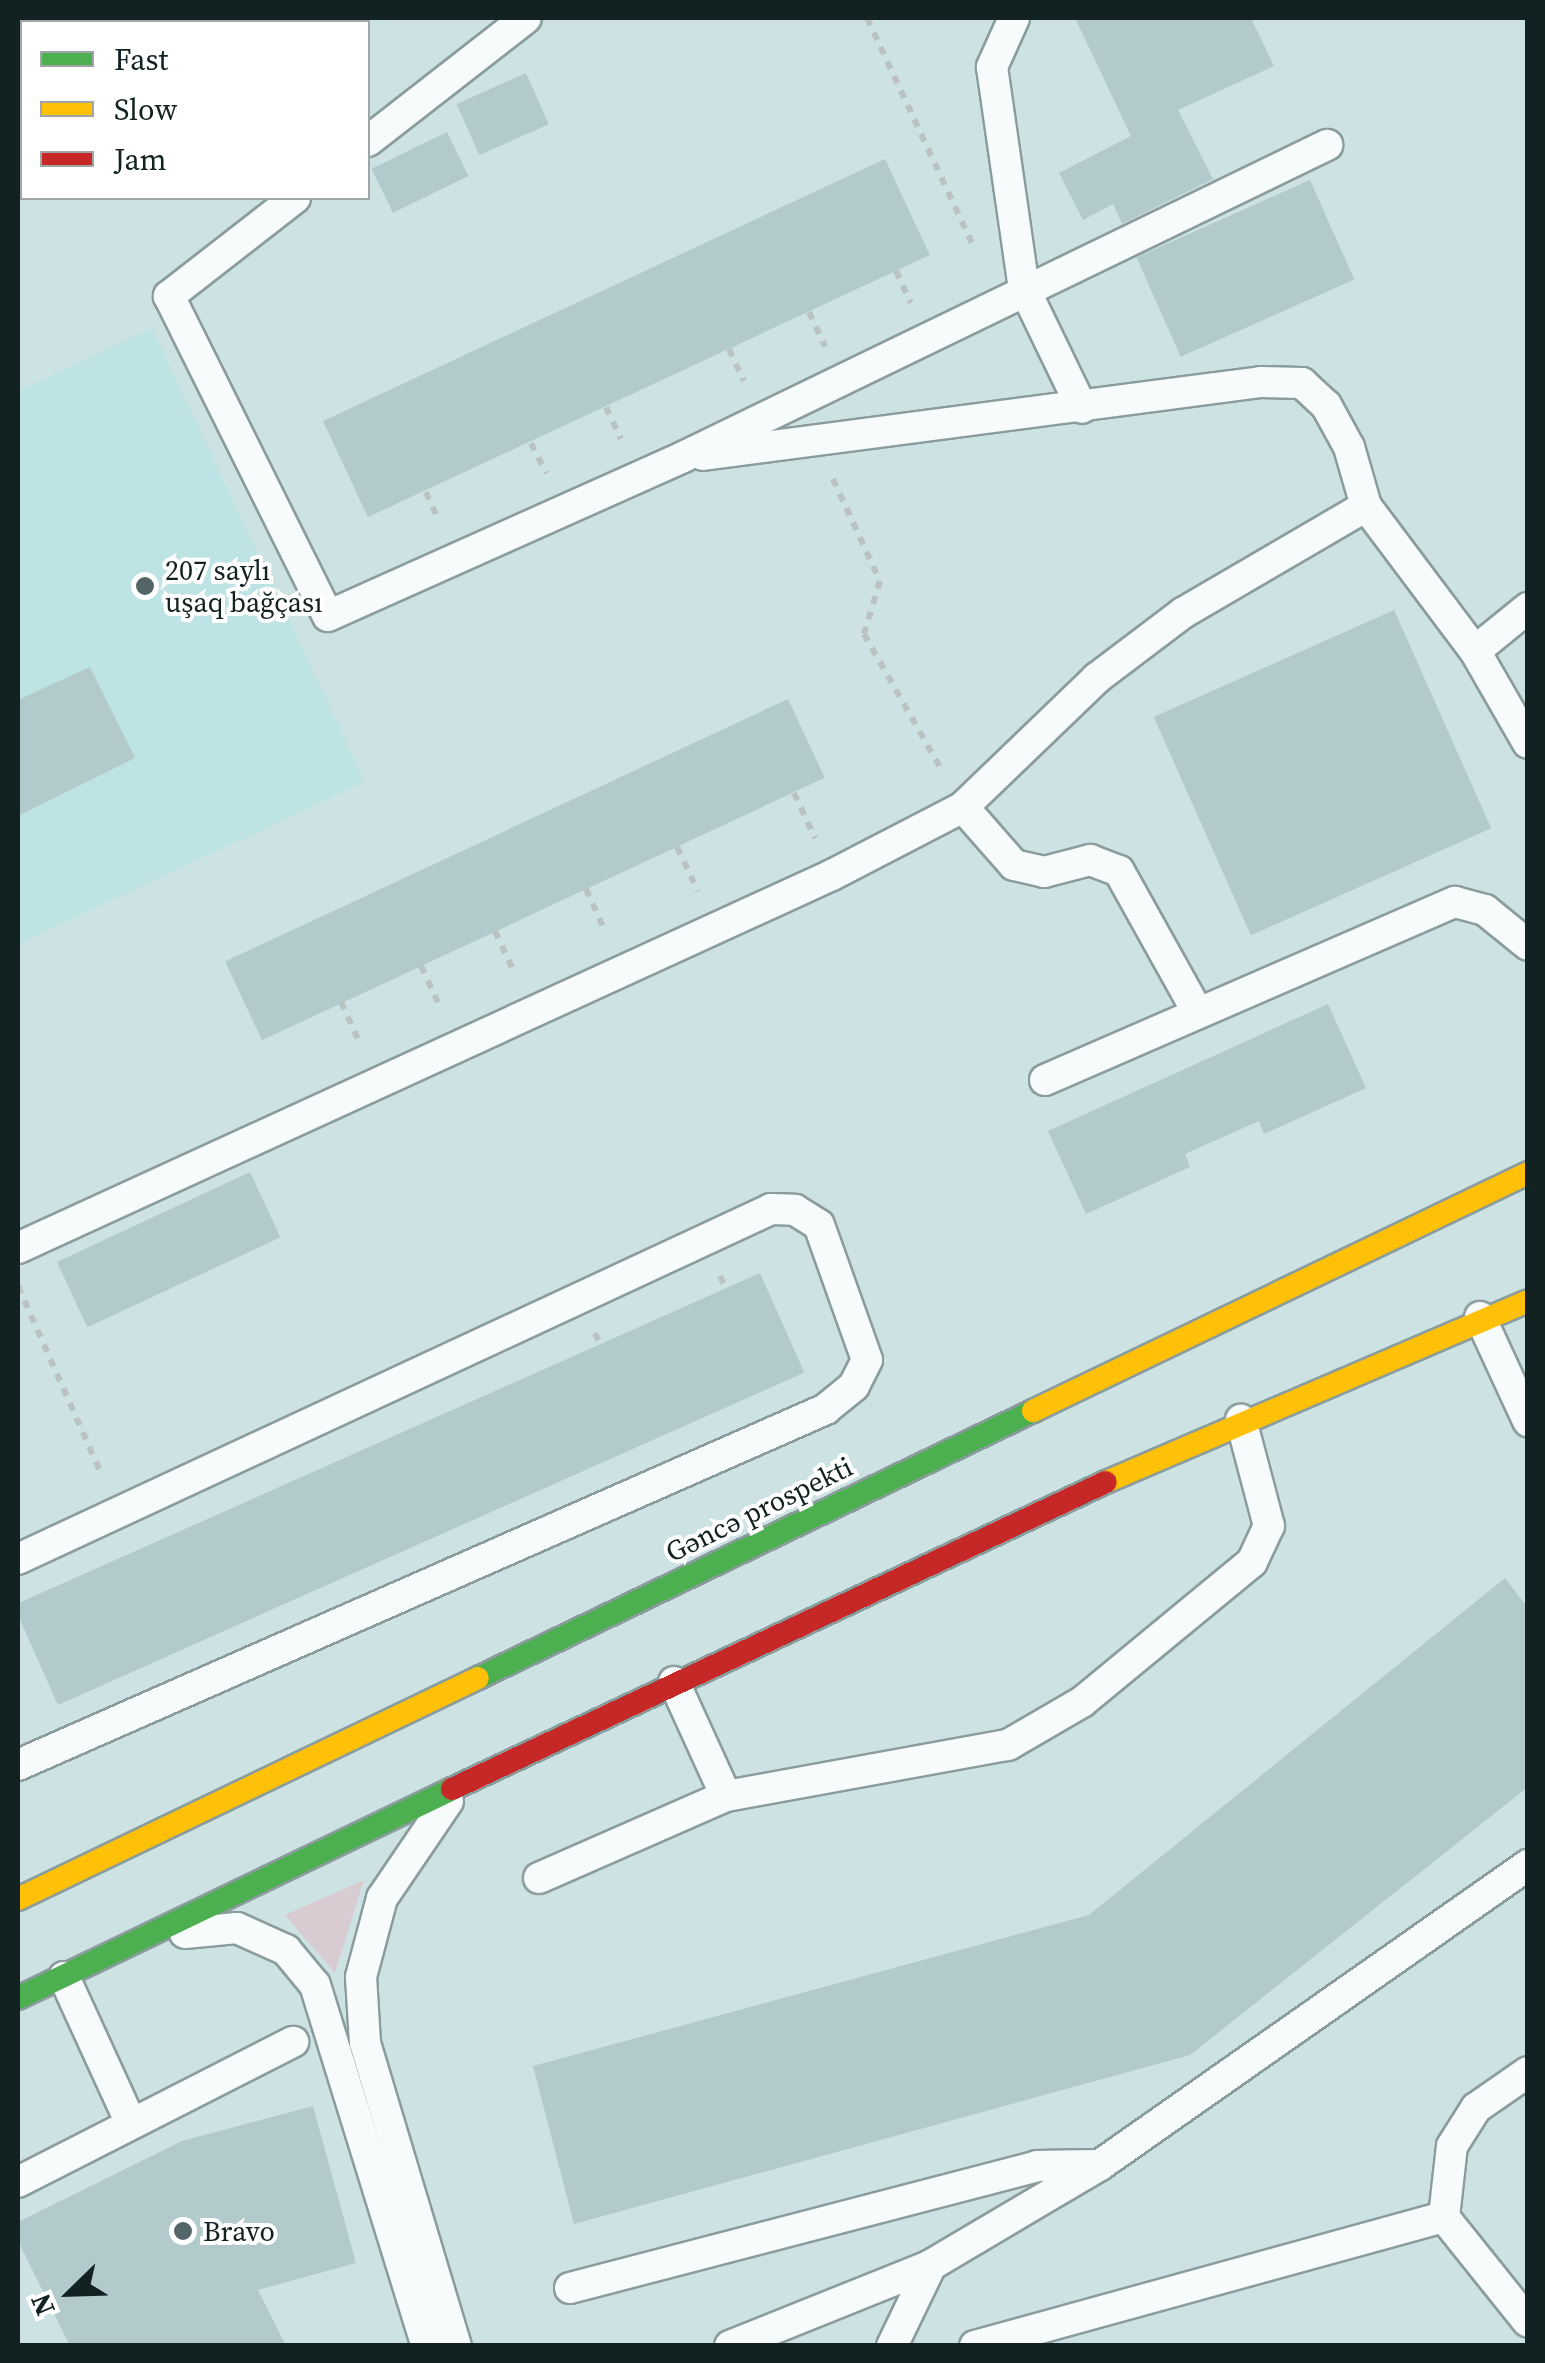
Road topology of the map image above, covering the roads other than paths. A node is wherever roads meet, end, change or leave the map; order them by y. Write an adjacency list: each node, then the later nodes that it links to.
1 (526, 18): 3 (lane)
2 (1014, 18): 6 (lane)
3 (370, 139)
4 (1327, 145): 6 (lane)
5 (292, 200): 8 (lane)
6 (1012, 294): 7 (lane); 8 (lane)
7 (1082, 408): 8 (lane); 9 (lane)
8 (683, 457)
9 (1366, 506): 11 (lane); 13 (lane)
10 (1528, 608): 11 (lane)
11 (1475, 651): 12 (lane)
12 (1528, 743)
13 (963, 807): 15 (lane); 18 (lane)
14 (1528, 945): 15 (lane)
15 (1198, 1013): 16 (lane)
16 (1045, 1080)
17 (1528, 1173): 30 (main road, Gəncə prospekti)
18 (18, 1248)
19 (1528, 1301): 20 (main road)
20 (1480, 1317): 21 (main road); 22 (lane)
21 (1241, 1420): 24 (main road); 27 (lane)
22 (1528, 1421)
23 (18, 1558): 25 (lane)
24 (674, 1682): 26 (main road); 27 (lane)
25 (18, 1765)
26 (456, 1790): 31 (main road); 44 (lane)
27 (726, 1796): 29 (lane)
28 (1528, 1865): 37 (lane)
29 (539, 1878)
30 (18, 1899)
31 (152, 1936): 32 (main road); 43 (lane)
32 (64, 1977): 33 (main road); 36 (lane)
33 (18, 1998)
34 (293, 2042): 36 (lane)
35 (1528, 2072): 39 (lane)
36 (130, 2121): 38 (lane)
37 (1100, 2165): 40 (lane); 41 (lane)
38 (18, 2182)
39 (1444, 2217): 42 (lane); 47 (lane)
40 (932, 2264): 45 (lane); 46 (lane)
41 (570, 2288)
42 (1528, 2322)
43 (428, 2346)
44 (456, 2346)
45 (730, 2346)
46 (892, 2346)
47 (975, 2346)

